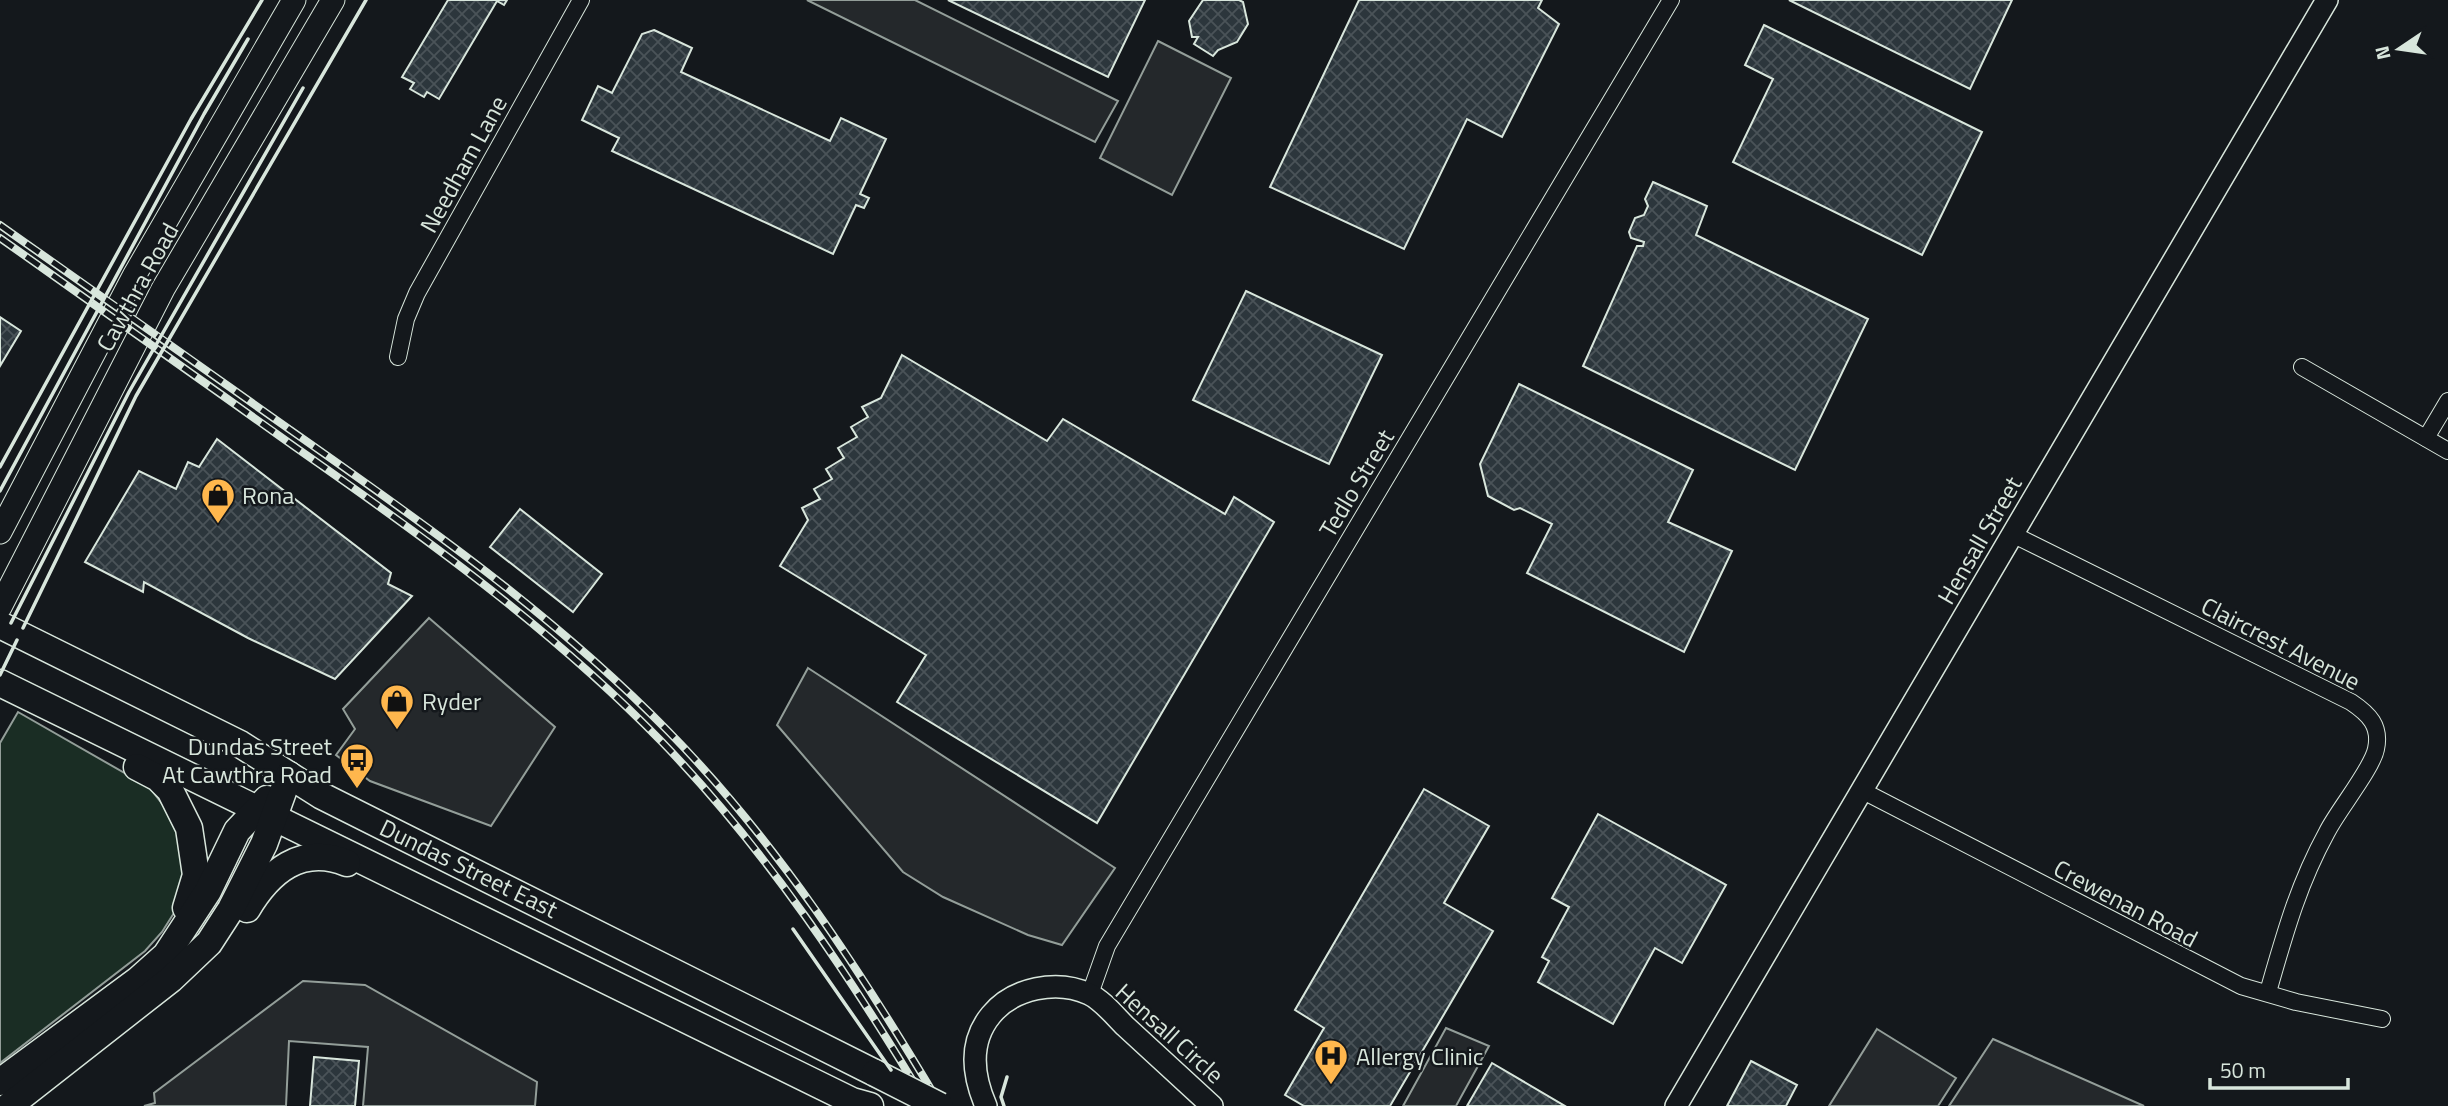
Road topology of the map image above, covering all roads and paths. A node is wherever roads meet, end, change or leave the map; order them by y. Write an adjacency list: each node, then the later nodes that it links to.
1 (294, 0): 11 (main road, Cawthra Road)
2 (333, 0): 13 (main road, Cawthra Road)
3 (581, 0): 6 (street, Needham Lane)
4 (1671, 0): 24 (street, Tedlo Street)
5 (2327, 0): 12 (street, Hensall Street)
6 (398, 356)
7 (2302, 367): 9 (street)
8 (2448, 401): 9 (street)
9 (2426, 438): 10 (street)
10 (2448, 450)
11 (0, 532)
12 (2012, 534): 18 (street, Hensall Street); 23 (street, Claircrest Avenue)
13 (0, 607)
14 (0, 625): 17 (main road, Dundas Street East)
15 (11, 688): 16 (main road, Dundas Street East)
16 (66, 716): 19 (main road, Dundas Street East); 21 (main road)
17 (289, 775): 19 (main road); 29 (main road, Dundas Street East, bridge)
18 (1863, 791): 23 (street, Crewenan Road); 32 (street, Hensall Street)
19 (265, 814): 20 (main road, Dundas Street East); 21 (main road); 22 (main road)
20 (423, 892): 22 (main road); 28 (main road, Dundas Street East)
21 (178, 933): 26 (main road)
22 (209, 943): 27 (main road)
23 (2268, 992): 25 (street, Crewenan Road)
24 (1090, 994): 30 (street, Hensall Circle); 31 (street, Hensall Circle)
25 (2382, 1019)
26 (0, 1082)
27 (9, 1106)
28 (870, 1106)
29 (940, 1106)
30 (986, 1106)
31 (1212, 1106)
32 (1676, 1106)

